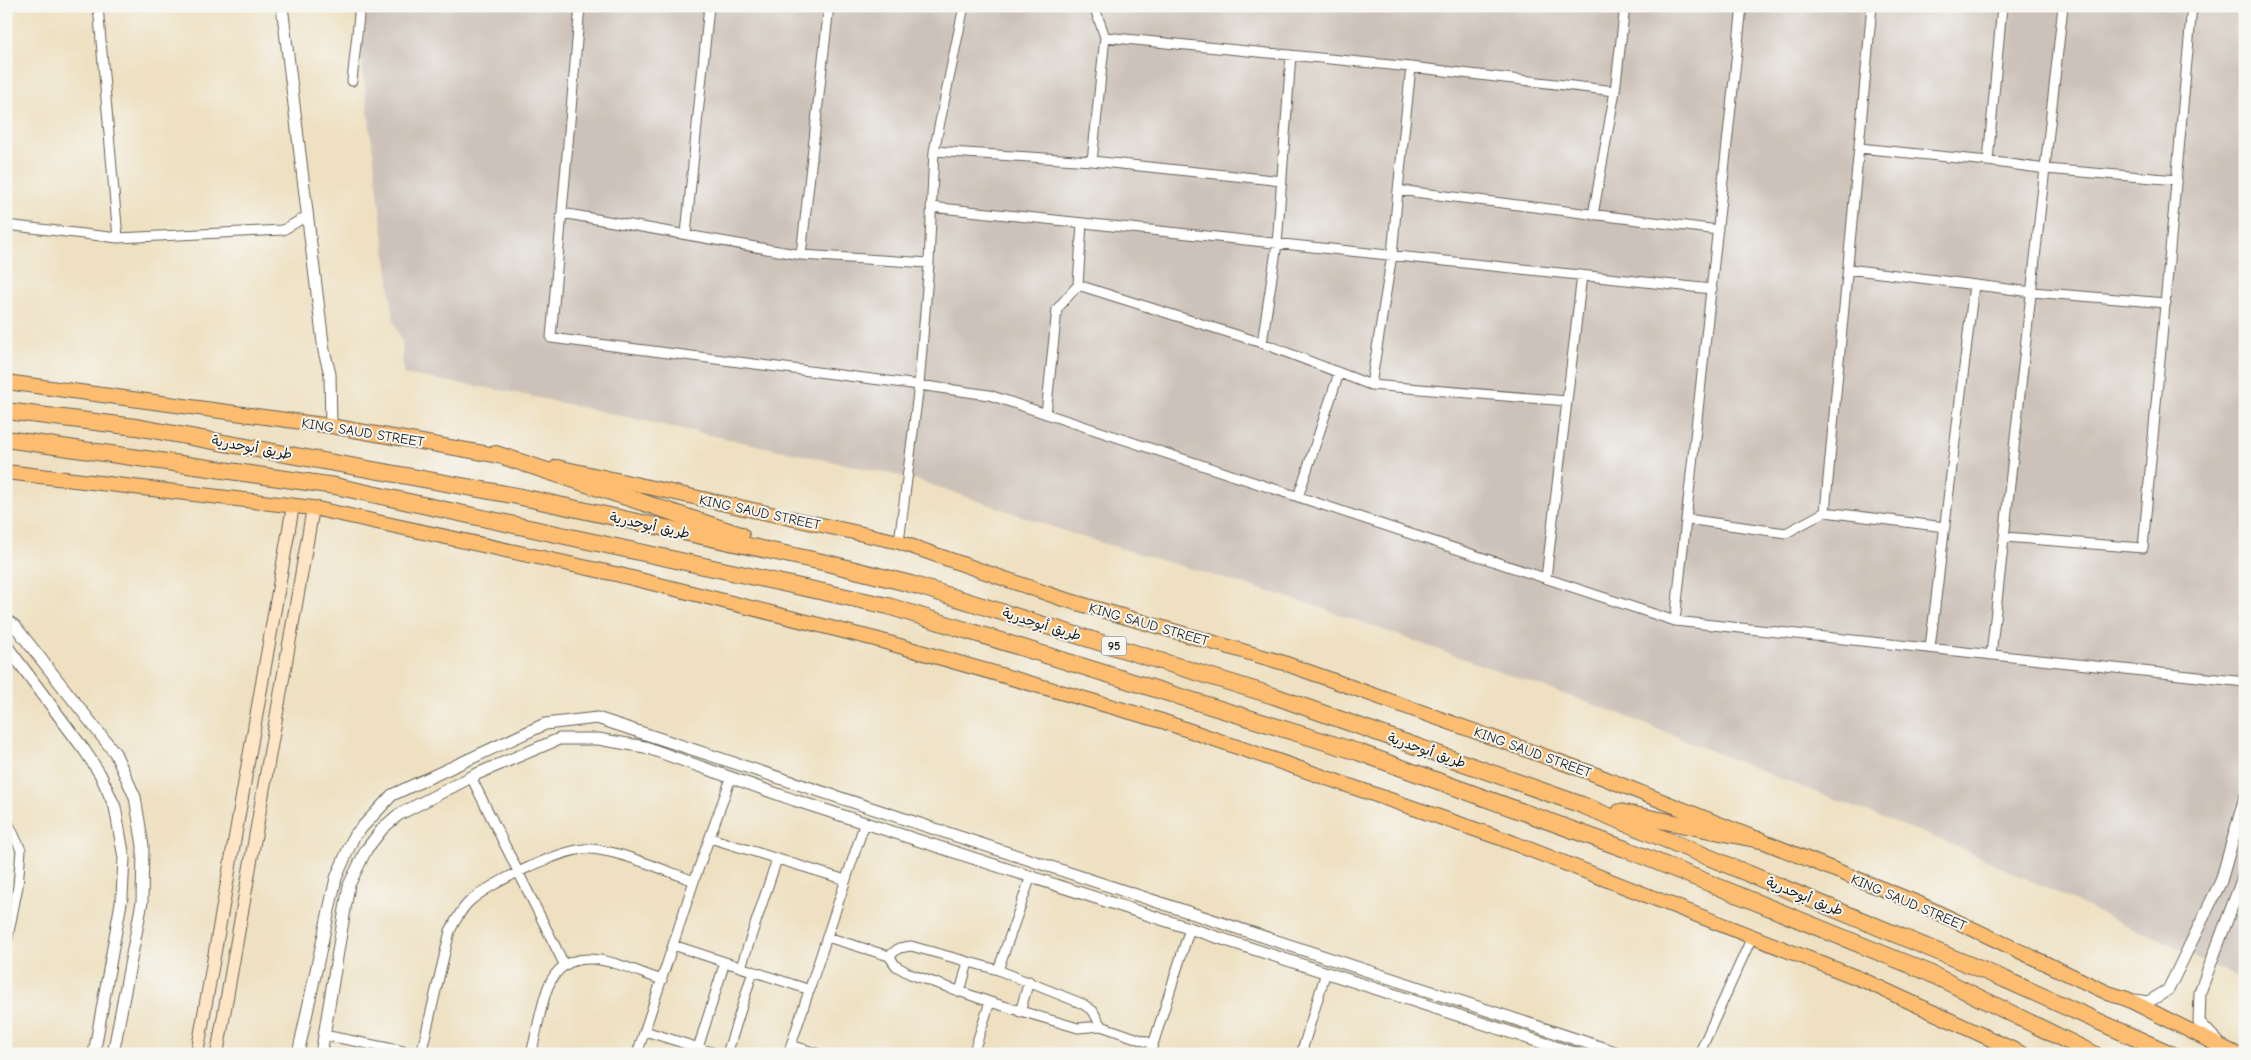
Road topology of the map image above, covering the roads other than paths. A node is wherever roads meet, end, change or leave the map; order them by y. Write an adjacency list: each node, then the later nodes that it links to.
1 (98, 6): 36 (street)
2 (282, 6): 31 (street)
3 (360, 6): 18 (street)
4 (580, 6): 29 (street)
5 (709, 6): 35 (street)
6 (829, 6): 38 (street)
7 (964, 6): 21 (street)
8 (1094, 6): 15 (street)
9 (1626, 6): 19 (street)
10 (1742, 6): 34 (street)
11 (1872, 6): 20 (street)
12 (2002, 6): 23 (street)
13 (2062, 6): 24 (street)
14 (2192, 6): 25 (street)
15 (1105, 37): 16 (street); 22 (street)
16 (1291, 55): 17 (street); 26 (street)
17 (1411, 67): 19 (street); 27 (street)
18 (352, 81)
19 (1615, 91): 30 (street)
20 (1859, 148): 23 (street); 41 (street)
21 (934, 151): 22 (street); 28 (street)
22 (1092, 161): 26 (street)
23 (1988, 161): 24 (street)
24 (2046, 169): 25 (street); 46 (street)
25 (2177, 180): 47 (street)
26 (1282, 181): 37 (street)
27 (1398, 190): 30 (street); 39 (street)
28 (931, 207): 32 (street); 40 (street)
29 (562, 213): 35 (street); 51 (street)
30 (1593, 215): 34 (street)
31 (307, 216): 36 (street); 56 (street)
32 (1082, 223): 37 (street); 43 (street)
33 (6, 225): 36 (street)
34 (1718, 230): 45 (street)
35 (686, 234): 38 (street)
36 (118, 238)
37 (1277, 244): 39 (street); 48 (street)
38 (801, 254): 40 (street)
39 (1392, 256): 42 (street); 52 (street)
40 (929, 263): 51 (street)
41 (1848, 269): 44 (street); 63 (street)
42 (1582, 275): 45 (street); 53 (street)
43 (1078, 285): 48 (street); 55 (street)
44 (1974, 285): 46 (street); 65 (street)
45 (1712, 289): 64 (street)
46 (2032, 292): 47 (street); 66 (street)
47 (2166, 303): 66 (street)
48 (1262, 343): 49 (street)
49 (1339, 373): 52 (street); 60 (street)
50 (6, 382): 56 (main road, KING SAUD STREET)
51 (919, 385): 55 (street); 67 (street)
52 (1371, 385): 53 (street)
53 (1567, 400): 69 (street)
54 (6, 411): 68 (highway, طريق أبوحدرية / 95)
55 (1046, 414): 60 (street)
56 (331, 426): 58 (main road, KING SAUD STREET)
57 (6, 439): 136 (highway, طريق أبوحدرية / 95)
58 (496, 454): 67 (main road, KING SAUD STREET); 68 (highway)
59 (6, 472): 61 (main road)
60 (1298, 497): 69 (street)
61 (293, 506): 62 (main road); 119 (main road)
62 (312, 508): 91 (main road); 120 (main road)
63 (1826, 512): 64 (street); 65 (street)
64 (1686, 520): 71 (street)
65 (1945, 527): 73 (street)
66 (2005, 537): 74 (street)
67 (898, 542): 83 (main road, KING SAUD STREET)
68 (827, 563): 79 (highway, طريق أبوحدرية / 95)
69 (1546, 578): 71 (street)
70 (6, 620): 118 (street)
71 (1675, 621): 73 (street)
72 (6, 645): 117 (street)
73 (1930, 648): 74 (street)
74 (1992, 655): 75 (street)
75 (2245, 682)
76 (471, 777): 77 (street); 85 (street); 112 (street)
77 (731, 778): 81 (street); 82 (street)
78 (2245, 797): 107 (street)
79 (1582, 805): 83 (highway); 137 (highway, طريق أبوحدرية / 95)
80 (6, 818): 94 (street)
81 (865, 822): 86 (street); 88 (street)
82 (710, 838): 84 (street); 89 (street)
83 (1760, 840): 107 (main road, KING SAUD STREET)
84 (777, 859): 88 (street); 99 (street)
85 (517, 872): 89 (street); 98 (street); 123 (street)
86 (1031, 876): 90 (street); 100 (street)
87 (2244, 876): 116 (street)
88 (846, 880): 92 (street)
89 (694, 881): 93 (street)
90 (1190, 928): 102 (street); 113 (street)
91 (1752, 936): 134 (street); 135 (main road)
92 (827, 937): 95 (street); 105 (street)
93 (673, 945): 96 (street); 103 (street)
94 (6, 947)
95 (889, 956): 97 (street); 106 (street)
96 (725, 962): 99 (street); 114 (street)
97 (968, 962): 100 (street); 106 (street)
98 (564, 966): 103 (street); 124 (street)
99 (741, 967): 101 (street)
100 (998, 970): 104 (street)
101 (754, 971): 105 (street); 127 (street)
102 (1326, 972): 131 (street); 132 (street)
103 (662, 980): 111 (street)
104 (1029, 981): 109 (street); 110 (street)
105 (810, 990): 115 (street)
106 (960, 992): 108 (street)
107 (2127, 999): 116 (main road, KING SAUD STREET)
108 (990, 1002): 109 (street); 129 (street)
109 (1020, 1012): 110 (street)
110 (1101, 1026): 113 (street)
111 (645, 1031): 114 (street); 125 (street)
112 (324, 1035): 122 (street); 123 (street)
113 (1153, 1044): 130 (street)
114 (698, 1048): 126 (street)
115 (790, 1049): 128 (street)
116 (2230, 1051)
117 (94, 1054)
118 (113, 1054)
119 (197, 1054)
120 (217, 1054)
121 (298, 1054): 133 (street)
122 (321, 1054)
123 (420, 1054)
124 (531, 1054)
125 (637, 1054)
126 (718, 1054)
127 (727, 1054)
128 (819, 1054)
129 (973, 1054)
130 (1150, 1054)
131 (1301, 1054)
132 (1577, 1054)
133 (1621, 1054)
134 (1698, 1054)
135 (2023, 1054)
136 (2094, 1054)
137 (2171, 1054)

